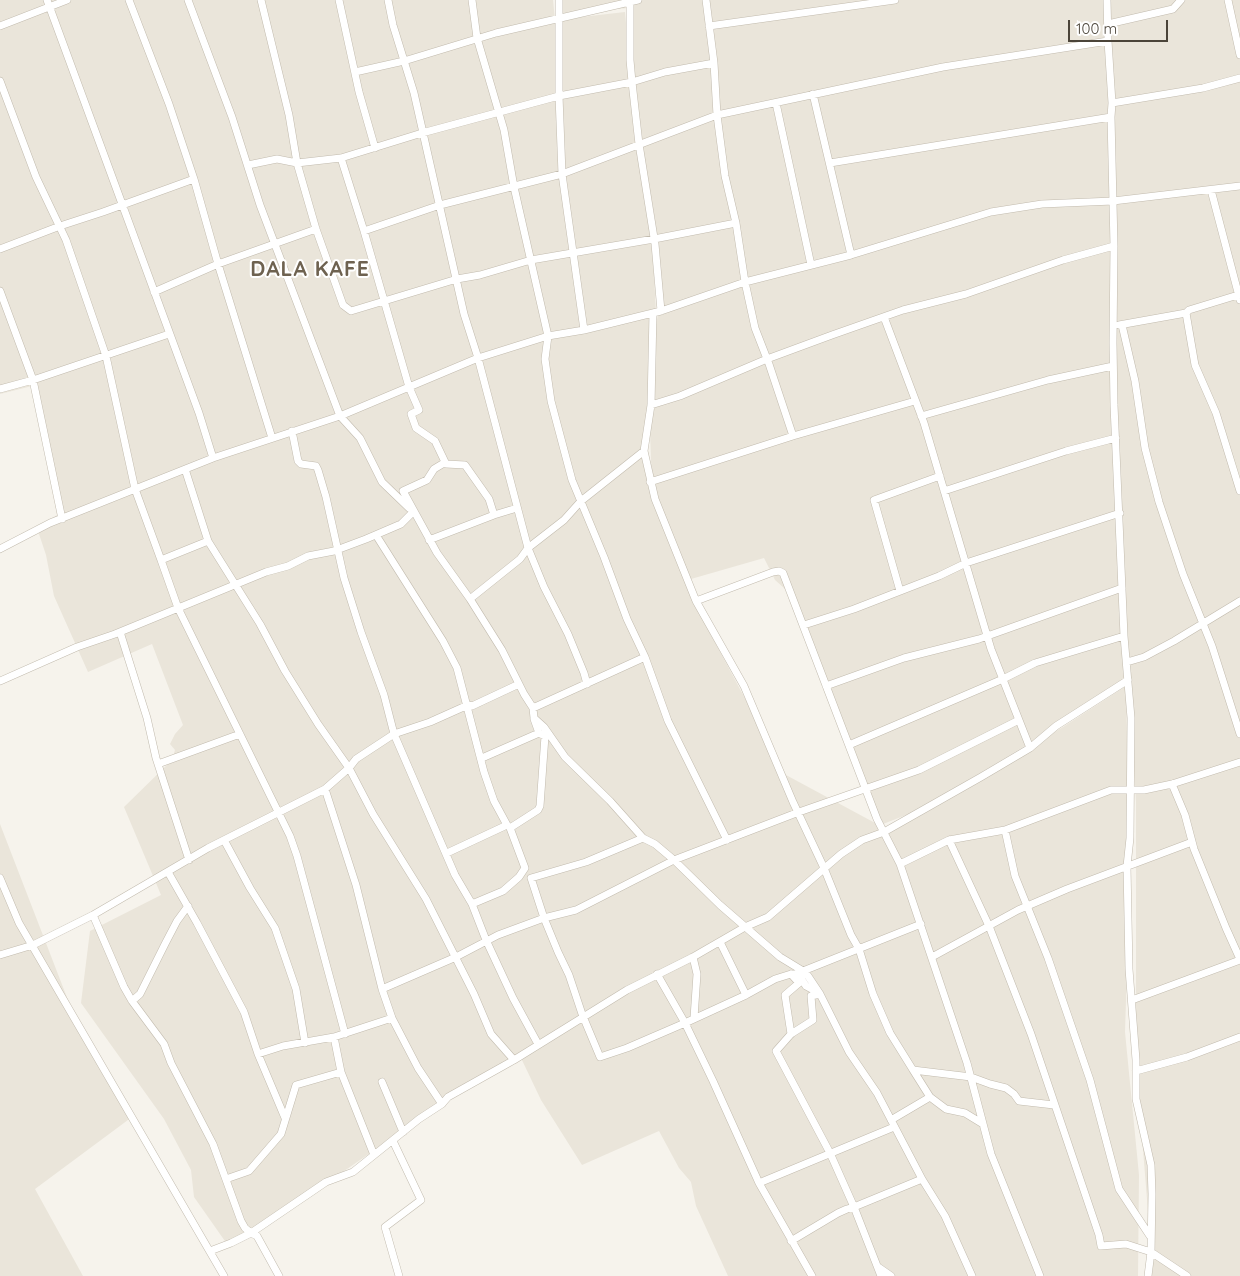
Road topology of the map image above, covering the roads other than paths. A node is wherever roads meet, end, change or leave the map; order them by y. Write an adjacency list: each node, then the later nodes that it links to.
1 (67, 0): 15 (street)
2 (129, 0): 45 (street)
3 (188, 0): 43 (street)
4 (261, 0): 41 (street)
5 (339, 0): 26 (street)
6 (388, 0): 24 (street)
7 (472, 0): 20 (street)
8 (558, 0): 16 (street)
9 (706, 0): 19 (street)
10 (895, 0): 19 (street)
11 (1107, 0): 17 (street)
12 (1181, 0): 17 (street)
13 (1228, 0): 22 (street)
14 (633, 1): 16 (street); 29 (street)
15 (49, 3): 18 (street); 51 (street)
16 (560, 18): 20 (street); 31 (street)
17 (1108, 24): 21 (street)
18 (0, 26)
19 (709, 26): 25 (street)
20 (477, 38): 24 (street); 34 (street)
21 (1108, 41): 30 (street); 33 (street)
22 (1239, 43): 23 (street)
23 (1240, 55)
24 (404, 61): 26 (street); 37 (street)
25 (714, 64): 29 (street); 35 (street)
26 (355, 72): 39 (street)
27 (1240, 78): 33 (street)
28 (0, 81): 53 (street)
29 (632, 82): 31 (street); 38 (street)
30 (814, 94): 32 (street); 42 (street)
31 (559, 96): 34 (street); 44 (street)
32 (776, 103): 35 (street); 64 (street)
33 (1112, 103): 36 (street)
34 (498, 112): 37 (street); 47 (street)
35 (717, 116): 38 (street); 52 (street)
36 (1111, 117): 42 (street); 49 (street)
37 (422, 132): 39 (street); 50 (street)
38 (639, 144): 44 (street); 56 (street)
39 (375, 148): 40 (street)
40 (341, 158): 41 (street); 55 (street)
41 (297, 163): 43 (street); 54 (street)
42 (830, 163): 61 (street)
43 (248, 165): 57 (street)
44 (562, 174): 47 (street); 60 (street)
45 (194, 179): 51 (street); 63 (street)
46 (1240, 186): 48 (street)
47 (514, 187): 50 (street); 62 (street)
48 (1210, 190): 49 (street); 69 (street)
49 (1113, 201): 58 (street); 61 (street)
50 (440, 205): 55 (street); 65 (street)
51 (122, 206): 53 (street); 68 (street)
52 (736, 223): 56 (street); 66 (street)
53 (60, 226): 59 (street); 79 (street)
54 (316, 229): 57 (street); 70 (street)
55 (364, 231): 70 (street)
56 (654, 239): 60 (street); 71 (street)
57 (274, 244): 63 (street); 88 (street)
58 (1114, 246): 73 (street); 74 (street)
59 (0, 249)
60 (572, 253): 62 (street); 76 (street)
61 (851, 255): 64 (street)
62 (532, 260): 65 (street); 78 (street)
63 (218, 264): 68 (street); 92 (street)
64 (811, 265): 66 (street)
65 (457, 279): 70 (street); 80 (street)
66 (745, 282): 71 (street); 81 (street)
67 (0, 291): 83 (street)
68 (154, 292): 77 (street)
69 (1239, 297): 72 (street)
70 (383, 301): 84 (street)
71 (657, 312): 76 (street); 87 (street)
72 (1186, 313): 75 (street); 102 (street)
73 (884, 317): 81 (street); 86 (street)
74 (1113, 325): 75 (street); 82 (street)
75 (1122, 325): 124 (street)
76 (584, 330): 78 (street)
77 (169, 334): 79 (street); 95 (street)
78 (548, 336): 80 (street); 103 (street)
79 (106, 356): 83 (street); 100 (street)
80 (478, 358): 84 (street); 104 (street)
81 (767, 359): 87 (street); 91 (street)
82 (1113, 366): 89 (street); 93 (street)
83 (32, 380): 85 (street); 108 (street)
84 (409, 387): 88 (street); 96 (street)
85 (0, 390)
86 (915, 401): 89 (street); 91 (street)
87 (651, 405): 94 (street)
88 (340, 416): 90 (street); 105 (street)
89 (921, 416): 98 (street)
90 (292, 431): 92 (street); 114 (street)
91 (793, 436): 99 (street)
92 (272, 438): 95 (street)
93 (1116, 438): 101 (street); 106 (street)
94 (644, 451): 99 (street); 103 (street)
95 (213, 458): 97 (street)
96 (444, 463): 105 (street); 107 (street)
97 (185, 469): 100 (street); 111 (street)
98 (940, 476): 101 (street); 119 (street)
99 (650, 482): 122 (street)
100 (135, 489): 108 (street); 115 (street)
101 (944, 491): 116 (street)
102 (1240, 491)
103 (581, 501): 112 (street); 129 (street)
104 (517, 508): 107 (street); 112 (street)
105 (413, 512): 109 (street); 110 (street)
106 (1120, 513): 116 (street); 118 (street)
107 (494, 515): 110 (street)
108 (62, 518): 113 (street)
109 (376, 535): 114 (street); 137 (street)
110 (429, 540): 120 (street)
111 (208, 542): 115 (street); 117 (street)
112 (528, 548): 120 (street); 135 (street)
113 (0, 549)
114 (338, 550): 117 (street); 143 (street)
115 (161, 560): 123 (street)
116 (966, 563): 119 (street); 127 (street)
117 (236, 585): 123 (street); 150 (street)
118 (1122, 588): 127 (street); 128 (street)
119 (900, 591): 125 (street)
120 (470, 599): 134 (street)
121 (1240, 601): 124 (street)
122 (696, 602): 125 (street); 155 (street)
123 (178, 608): 126 (street); 142 (street)
124 (1203, 624): 130 (street); 144 (street)
125 (804, 625): 136 (street)
126 (120, 632): 133 (street); 149 (street)
127 (987, 635): 131 (street); 136 (street)
128 (1124, 636): 130 (street); 131 (street)
129 (645, 657): 135 (street); 162 (street)
130 (1127, 662): 132 (street)
131 (1003, 679): 140 (street); 145 (street)
132 (1128, 680): 146 (street); 154 (street)
133 (0, 681)
134 (519, 684): 137 (street); 138 (street)
135 (587, 684): 138 (street)
136 (826, 686): 145 (street)
137 (468, 705): 143 (street); 147 (street)
138 (532, 708): 139 (street)
139 (534, 718): 141 (street); 160 (street)
140 (1019, 720): 146 (street); 152 (street)
141 (539, 733): 147 (street); 170 (street)
142 (240, 734): 149 (street); 156 (street)
143 (394, 734): 150 (street); 165 (street)
144 (1240, 734)
145 (849, 744): 152 (street)
146 (1030, 748): 159 (street)
147 (482, 758): 157 (street)
148 (1240, 762): 151 (street)
149 (158, 764): 166 (street)
150 (349, 768): 153 (street); 189 (street)
151 (1172, 784): 154 (street); 164 (street)
152 (866, 787): 155 (street); 159 (street)
153 (325, 789): 156 (street); 194 (street)
154 (1131, 790): 158 (street); 169 (street)
155 (799, 812): 162 (street); 171 (street)
156 (279, 813): 161 (street); 203 (street)
157 (507, 825): 165 (street); 170 (street)
158 (1005, 830): 163 (street); 176 (street)
159 (884, 832): 168 (street); 171 (street)
160 (643, 838): 167 (street); 178 (street)
161 (224, 840): 166 (street); 207 (street)
162 (727, 840): 167 (street)
163 (949, 840): 168 (street); 180 (street)
164 (1192, 842): 169 (street); 190 (street)
165 (447, 853): 174 (street)
166 (190, 860): 172 (street)
167 (674, 860): 178 (street); 181 (street)
168 (900, 864): 179 (street)
169 (1127, 866): 176 (street); 197 (street)
170 (526, 868): 174 (street)
171 (824, 868): 181 (street); 185 (street)
172 (168, 872): 175 (street); 177 (street)
173 (0, 878): 184 (street)
174 (472, 904): 182 (street)
175 (188, 906): 198 (street); 209 (street)
176 (1027, 906): 180 (street); 231 (street)
177 (93, 915): 184 (street); 198 (street)
178 (544, 918): 182 (street); 199 (street)
179 (921, 924): 185 (street); 188 (street)
180 (988, 926): 188 (street); 218 (street)
181 (745, 927): 183 (street); 191 (street)
182 (486, 940): 189 (street); 208 (street)
183 (720, 942): 187 (street); 196 (street)
184 (33, 945): 186 (street); 233 (street)
185 (859, 948): 191 (street); 211 (street)
186 (0, 955)
187 (693, 957): 192 (street); 201 (street)
188 (932, 957): 214 (street)
189 (456, 958): 194 (street); 210 (street)
190 (1240, 959): 197 (street)
191 (803, 971): 195 (street)
192 (657, 974): 199 (street); 202 (street)
193 (791, 974): 195 (street); 196 (street); 204 (street)
194 (382, 989): 200 (street)
195 (820, 994): 204 (street); 220 (street)
196 (746, 995): 201 (street)
197 (1132, 1000): 212 (street)
198 (132, 1001): 226 (street)
199 (583, 1016): 202 (street); 208 (street)
200 (392, 1018): 203 (street); 217 (street)
201 (694, 1018): 202 (street)
202 (684, 1023): 228 (street)
203 (345, 1034): 205 (street)
204 (791, 1034): 224 (street)
205 (334, 1037): 207 (street); 213 (street)
206 (1240, 1037): 212 (street)
207 (305, 1044): 209 (street)
208 (538, 1044): 210 (street)
209 (258, 1054): 219 (street)
210 (514, 1060): 217 (street)
211 (913, 1070): 214 (street); 216 (street)
212 (1136, 1071): 231 (street)
213 (341, 1072): 219 (street); 225 (street)
214 (971, 1077): 218 (street); 221 (street)
215 (382, 1082): 222 (street)
216 (930, 1097): 220 (street); 221 (street)
217 (442, 1104): 222 (street)
218 (1054, 1105): 234 (street)
219 (285, 1118): 226 (street)
220 (892, 1124): 224 (street); 227 (street)
221 (983, 1124): 243 (street)
222 (403, 1132): 223 (street)
223 (393, 1141): 225 (street); 238 (street)
224 (830, 1153): 228 (street); 229 (street)
225 (374, 1155): 230 (street)
226 (226, 1179): 230 (street)
227 (922, 1179): 229 (street); 242 (street)
228 (759, 1183): 232 (street)
229 (854, 1208): 232 (street); 235 (street)
230 (251, 1233): 233 (street); 237 (street)
231 (1150, 1236): 234 (street)
232 (791, 1242): 239 (street)
233 (210, 1251): 236 (street)
234 (1151, 1252): 244 (street); 245 (street)
235 (878, 1267): 240 (street); 241 (street)
236 (224, 1276)
237 (279, 1276)
238 (399, 1276)
239 (812, 1276)
240 (881, 1276)
241 (891, 1276)
242 (972, 1276)
243 (1040, 1276)
244 (1148, 1276)
245 (1187, 1276)

